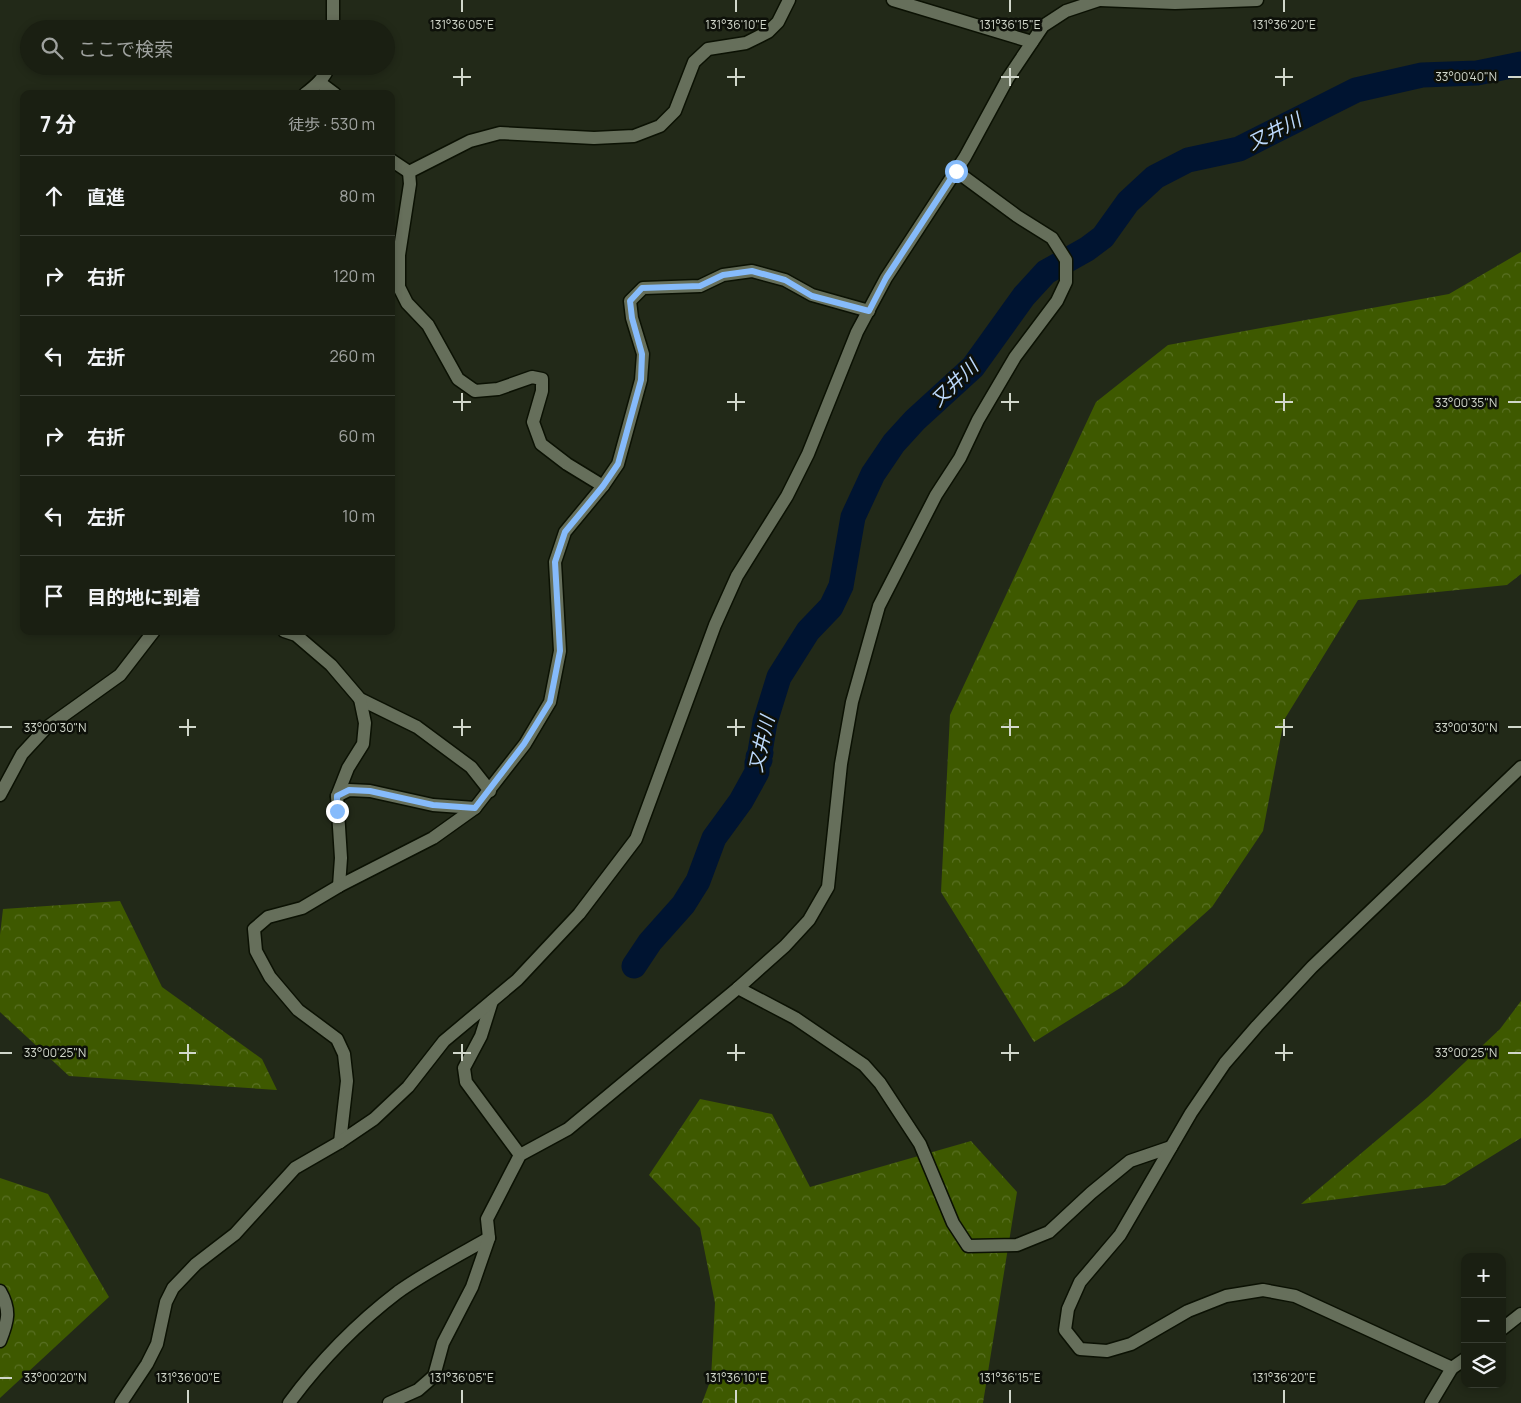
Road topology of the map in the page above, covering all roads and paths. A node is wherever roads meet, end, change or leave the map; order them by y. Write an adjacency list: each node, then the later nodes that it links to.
1 (333, 0): 6 (street)
2 (789, 0): 14 (street)
3 (893, 0): 7 (street)
4 (1099, 0): 5 (street); 7 (street)
5 (1257, 0)
6 (333, 20)
7 (1032, 42): 13 (street)
8 (325, 75): 9 (street)
9 (319, 82): 10 (street); 11 (street)
10 (310, 90)
11 (330, 90)
12 (395, 163): 14 (street)
13 (956, 171): 15 (street); 26 (street)
14 (409, 172): 16 (street)
15 (869, 311): 16 (street); 27 (street)
16 (603, 486): 21 (street)
17 (151, 635): 22 (street)
18 (294, 635): 19 (street)
19 (360, 699): 21 (street); 23 (street)
20 (1521, 767): 29 (street)
21 (490, 790): 24 (street)
22 (0, 795)
23 (337, 796): 24 (street); 25 (street)
24 (475, 808): 25 (street)
25 (339, 886): 28 (street)
26 (738, 988): 29 (street); 30 (street)
27 (492, 1001): 28 (street); 30 (street)
28 (340, 1142): 38 (street)
29 (1171, 1147): 37 (street)
30 (520, 1155): 31 (street)
31 (489, 1238): 39 (street); 40 (street)
32 (0, 1290): 35 (street)
33 (1521, 1314): 34 (street)
34 (1506, 1326)
35 (0, 1341)
36 (1461, 1362): 37 (street)
37 (1452, 1368): 41 (street)
38 (121, 1403)
39 (289, 1403)
40 (389, 1403)
41 (1431, 1403)

